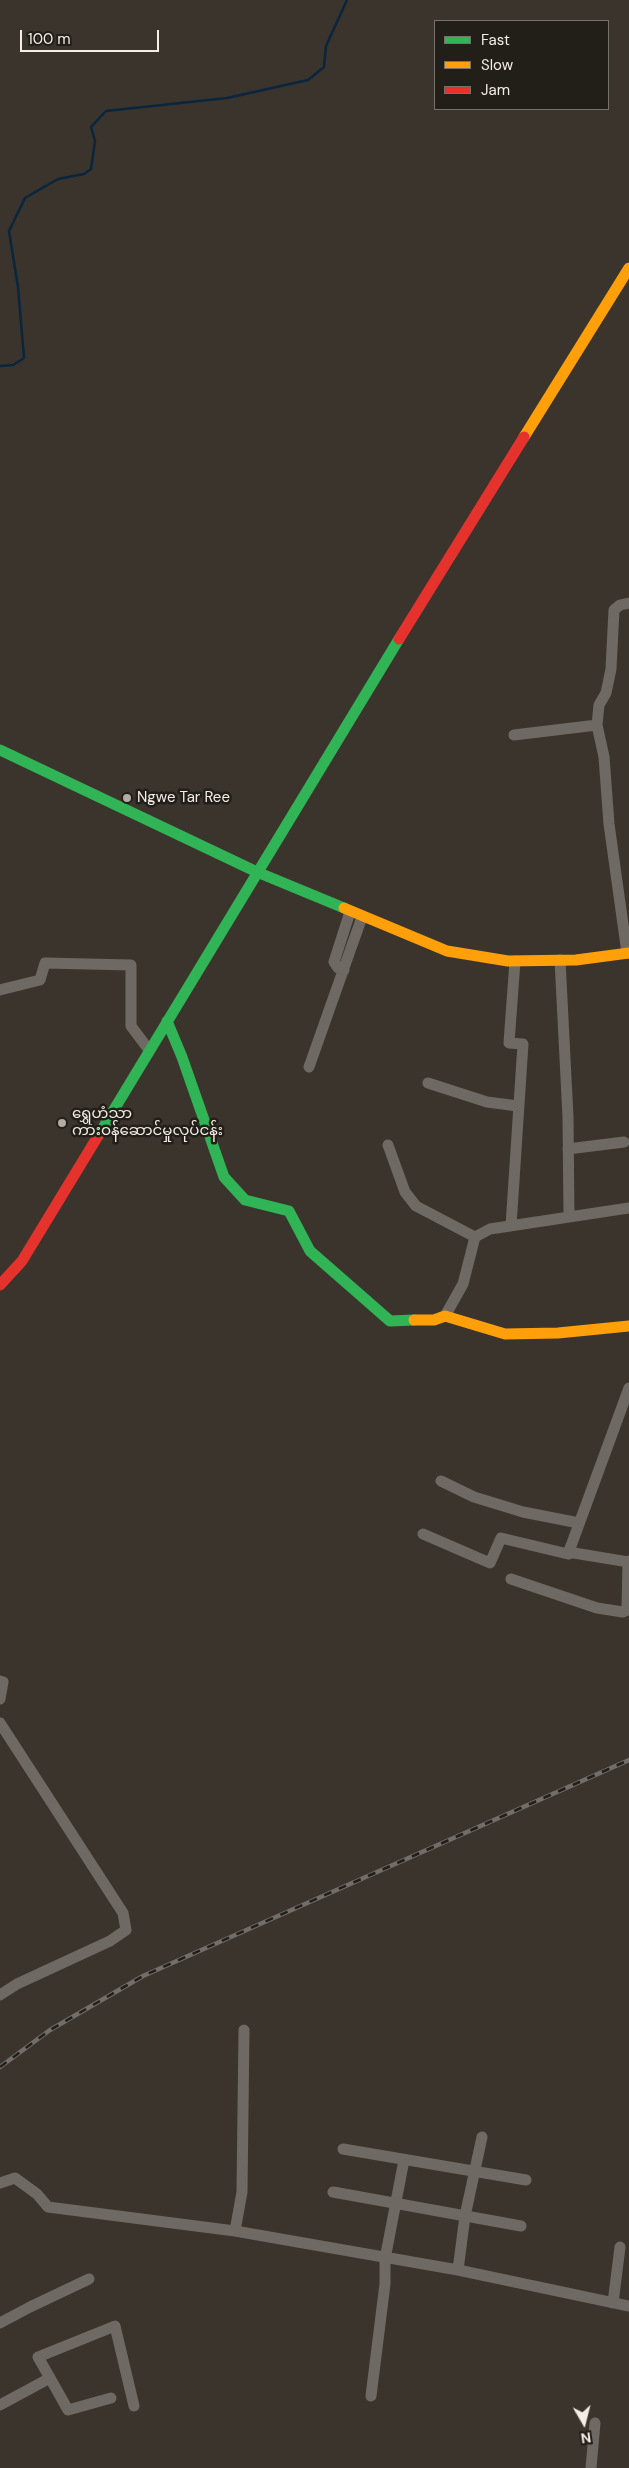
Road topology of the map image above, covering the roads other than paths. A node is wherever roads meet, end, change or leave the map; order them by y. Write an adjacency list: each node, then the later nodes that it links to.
1 (629, 268): 6 (street)
2 (629, 603): 3 (street)
3 (597, 726): 4 (street); 9 (street)
4 (514, 735)
5 (0, 750): 6 (street)
6 (257, 872): 7 (street); 14 (street)
7 (350, 912): 8 (street); 12 (street)
8 (362, 917): 11 (street); 12 (street)
9 (628, 953): 10 (street)
10 (560, 960): 11 (street); 21 (street)
11 (515, 961): 18 (street)
12 (344, 970): 16 (street)
13 (0, 990): 15 (street)
14 (167, 1021): 15 (street); 27 (street)
15 (149, 1050): 26 (street)
16 (309, 1067)
17 (428, 1083): 18 (street)
18 (518, 1106): 24 (street)
19 (624, 1142): 21 (street)
20 (388, 1145): 25 (street)
21 (568, 1149): 23 (street)
22 (629, 1208): 23 (street)
23 (569, 1217): 24 (street)
24 (511, 1226): 25 (street)
25 (475, 1237): 27 (street)
26 (0, 1285)
27 (445, 1316): 28 (street)
28 (629, 1326)
29 (629, 1388): 31 (street)
30 (441, 1481): 31 (street)
31 (579, 1522): 33 (street)
32 (423, 1534): 33 (street)
33 (568, 1552): 34 (street)
34 (628, 1561): 35 (street)
35 (511, 1580)
36 (0, 1681): 37 (street)
37 (0, 1699)
38 (0, 1722): 39 (street)
39 (0, 1995)
40 (244, 2030): 51 (street)
41 (482, 2137): 44 (street)
42 (343, 2149): 43 (street)
43 (404, 2160): 44 (street); 48 (street)
44 (474, 2171): 45 (street); 49 (street)
45 (526, 2180)
46 (0, 2183): 51 (street)
47 (333, 2192): 48 (street)
48 (394, 2203): 49 (street); 53 (street)
49 (465, 2216): 50 (street); 54 (street)
50 (521, 2226)
51 (235, 2232): 53 (street)
52 (620, 2247): 56 (street)
53 (385, 2259): 54 (street); 60 (street)
54 (458, 2270): 56 (street)
55 (89, 2279): 58 (street)
56 (613, 2303): 57 (street)
57 (629, 2306)
58 (0, 2323)
59 (50, 2378): 61 (street); 62 (street); 63 (street)
60 (371, 2396)
61 (111, 2398)
62 (0, 2405)
63 (134, 2406)
64 (595, 2423): 65 (street)
65 (591, 2468)

